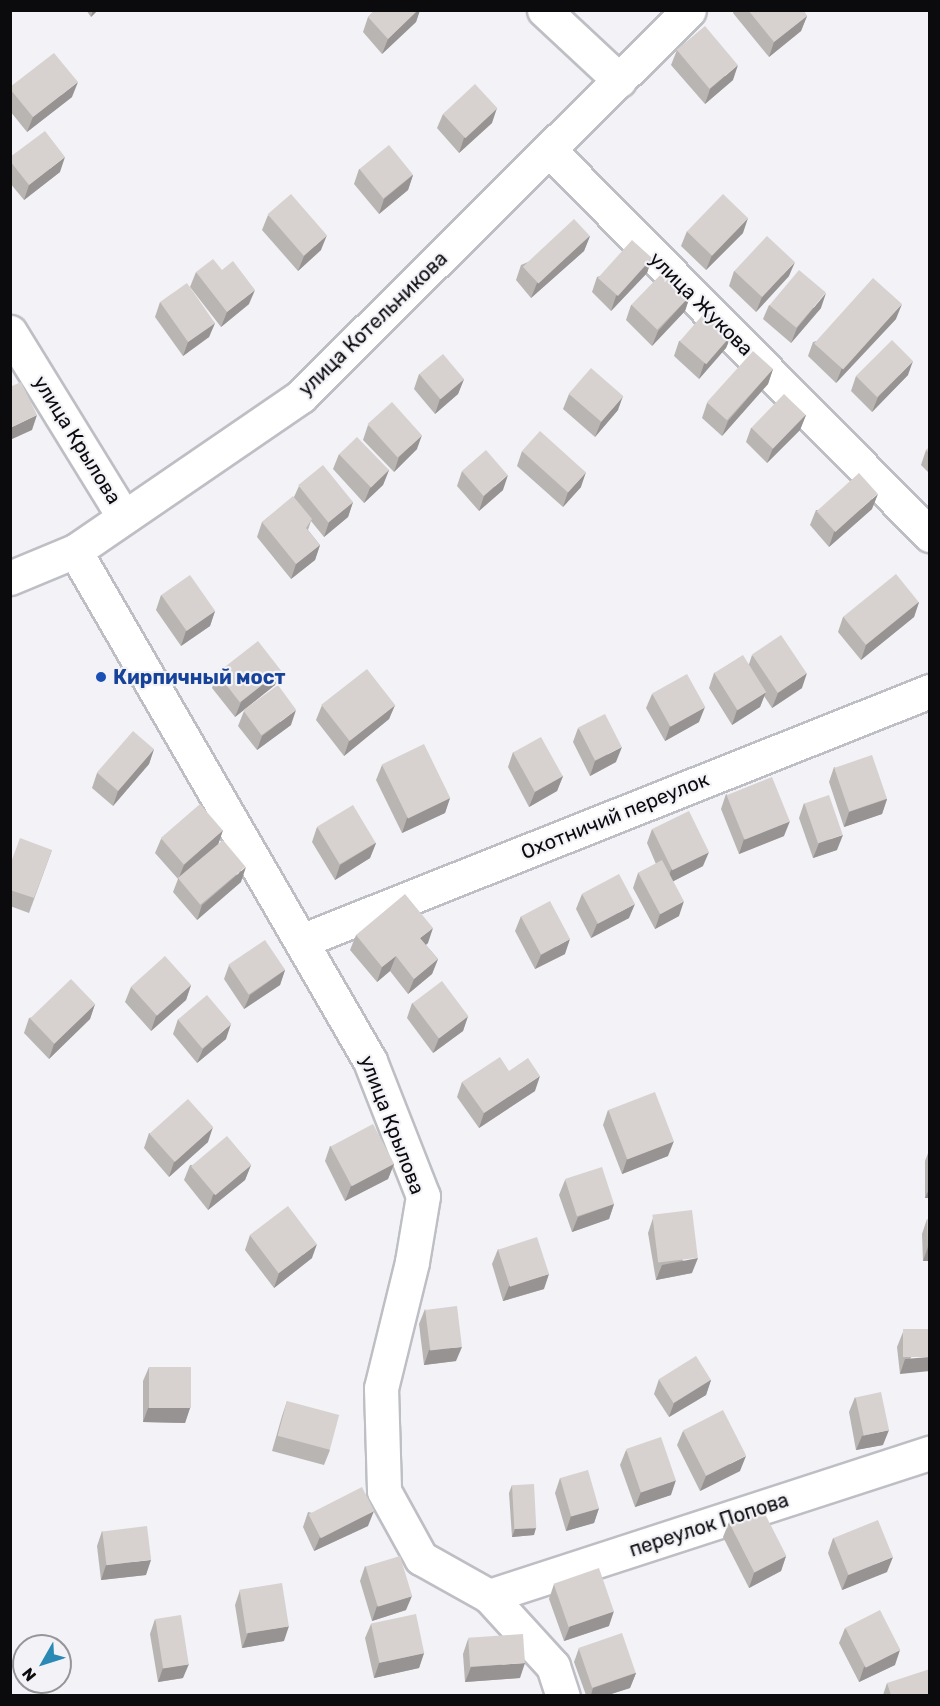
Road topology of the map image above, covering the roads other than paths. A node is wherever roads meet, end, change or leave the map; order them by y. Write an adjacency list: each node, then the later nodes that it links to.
1 (544, 10): 3 (street)
2 (689, 10): 3 (street, улица Котельникова)
3 (619, 80): 4 (street, улица Котельникова)
4 (549, 150): 6 (street, улица Котельникова); 7 (street, улица Жукова)
5 (10, 332): 6 (street, улица Крылова)
6 (124, 517): 8 (street, улица Котельникова)
7 (930, 535)
8 (75, 551): 9 (street, улица Котельникова); 11 (street, улица Крылова)
9 (10, 578)
10 (930, 691): 11 (street, Охотничий переулок)
11 (301, 941): 13 (street, улица Крылова)
12 (930, 1453): 13 (street, переулок Попова)
13 (489, 1596): 14 (street, улица Крылова)
14 (563, 1695)

